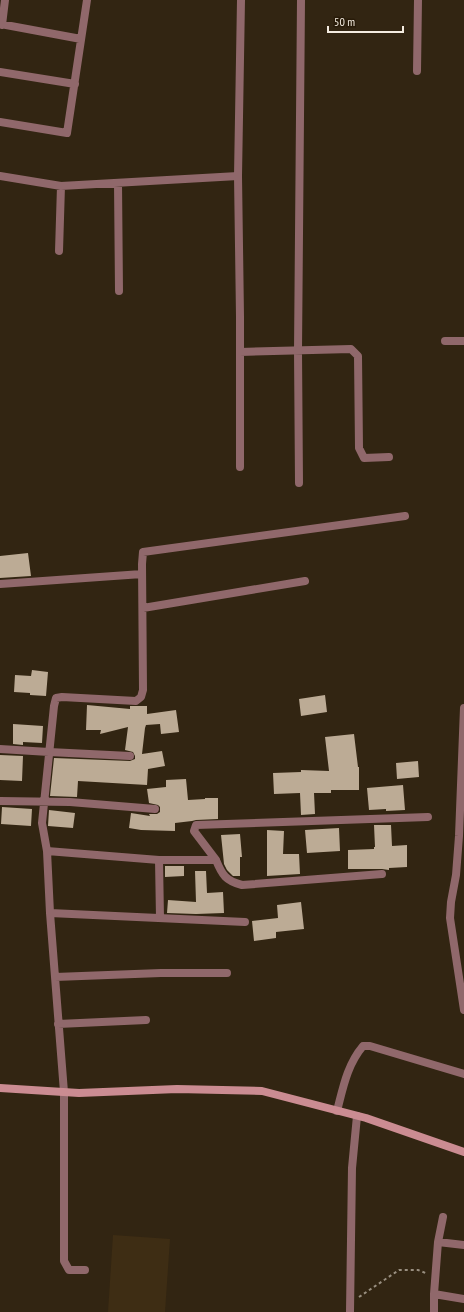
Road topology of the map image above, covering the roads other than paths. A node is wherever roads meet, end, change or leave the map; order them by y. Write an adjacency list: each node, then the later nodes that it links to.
1 (5, 0): 6 (street)
2 (87, 0): 7 (street)
3 (241, 0): 13 (street)
4 (301, 0): 20 (street)
5 (418, 0): 8 (street)
6 (1, 25): 7 (street)
7 (81, 39): 10 (street)
8 (417, 70)
9 (0, 72): 10 (street)
10 (75, 84): 11 (street)
11 (0, 122)
12 (0, 176): 15 (street)
13 (238, 176): 14 (street); 21 (street)
14 (118, 183): 15 (street); 17 (street)
15 (61, 186): 16 (street)
16 (59, 251)
17 (119, 291)
18 (446, 341): 19 (street)
19 (464, 341)
20 (298, 351): 21 (street); 22 (street); 24 (street)
21 (240, 352): 23 (street)
22 (389, 457)
23 (240, 467)
24 (299, 483)
25 (405, 516): 26 (street)
26 (142, 574): 28 (street); 29 (street)
27 (305, 581): 29 (street)
28 (0, 584)
29 (143, 608): 32 (street)
30 (464, 708): 47 (street)
31 (0, 748): 32 (street)
32 (49, 752): 33 (street); 35 (street)
33 (130, 756)
34 (0, 801): 35 (street)
35 (44, 803): 36 (street); 38 (street)
36 (155, 809)
37 (428, 816): 40 (street)
38 (47, 851): 39 (street); 42 (street)
39 (159, 860): 40 (street); 43 (street)
40 (216, 860): 41 (street)
41 (382, 874)
42 (50, 913): 43 (street); 46 (street)
43 (160, 918): 44 (street)
44 (245, 922)
45 (226, 973): 46 (street)
46 (55, 977): 49 (street)
47 (464, 1010)
48 (146, 1020): 49 (street)
49 (58, 1024): 52 (street)
50 (464, 1074): 53 (street)
51 (0, 1088): 52 (street)
52 (64, 1092): 53 (street); 59 (street)
53 (337, 1111): 54 (street)
54 (356, 1116): 55 (street); 62 (street)
55 (464, 1152)
56 (443, 1217): 57 (street)
57 (438, 1242): 58 (street); 60 (street)
58 (464, 1245)
59 (85, 1270)
60 (434, 1294): 61 (street); 63 (street)
61 (464, 1299)
62 (350, 1312)
63 (434, 1312)

